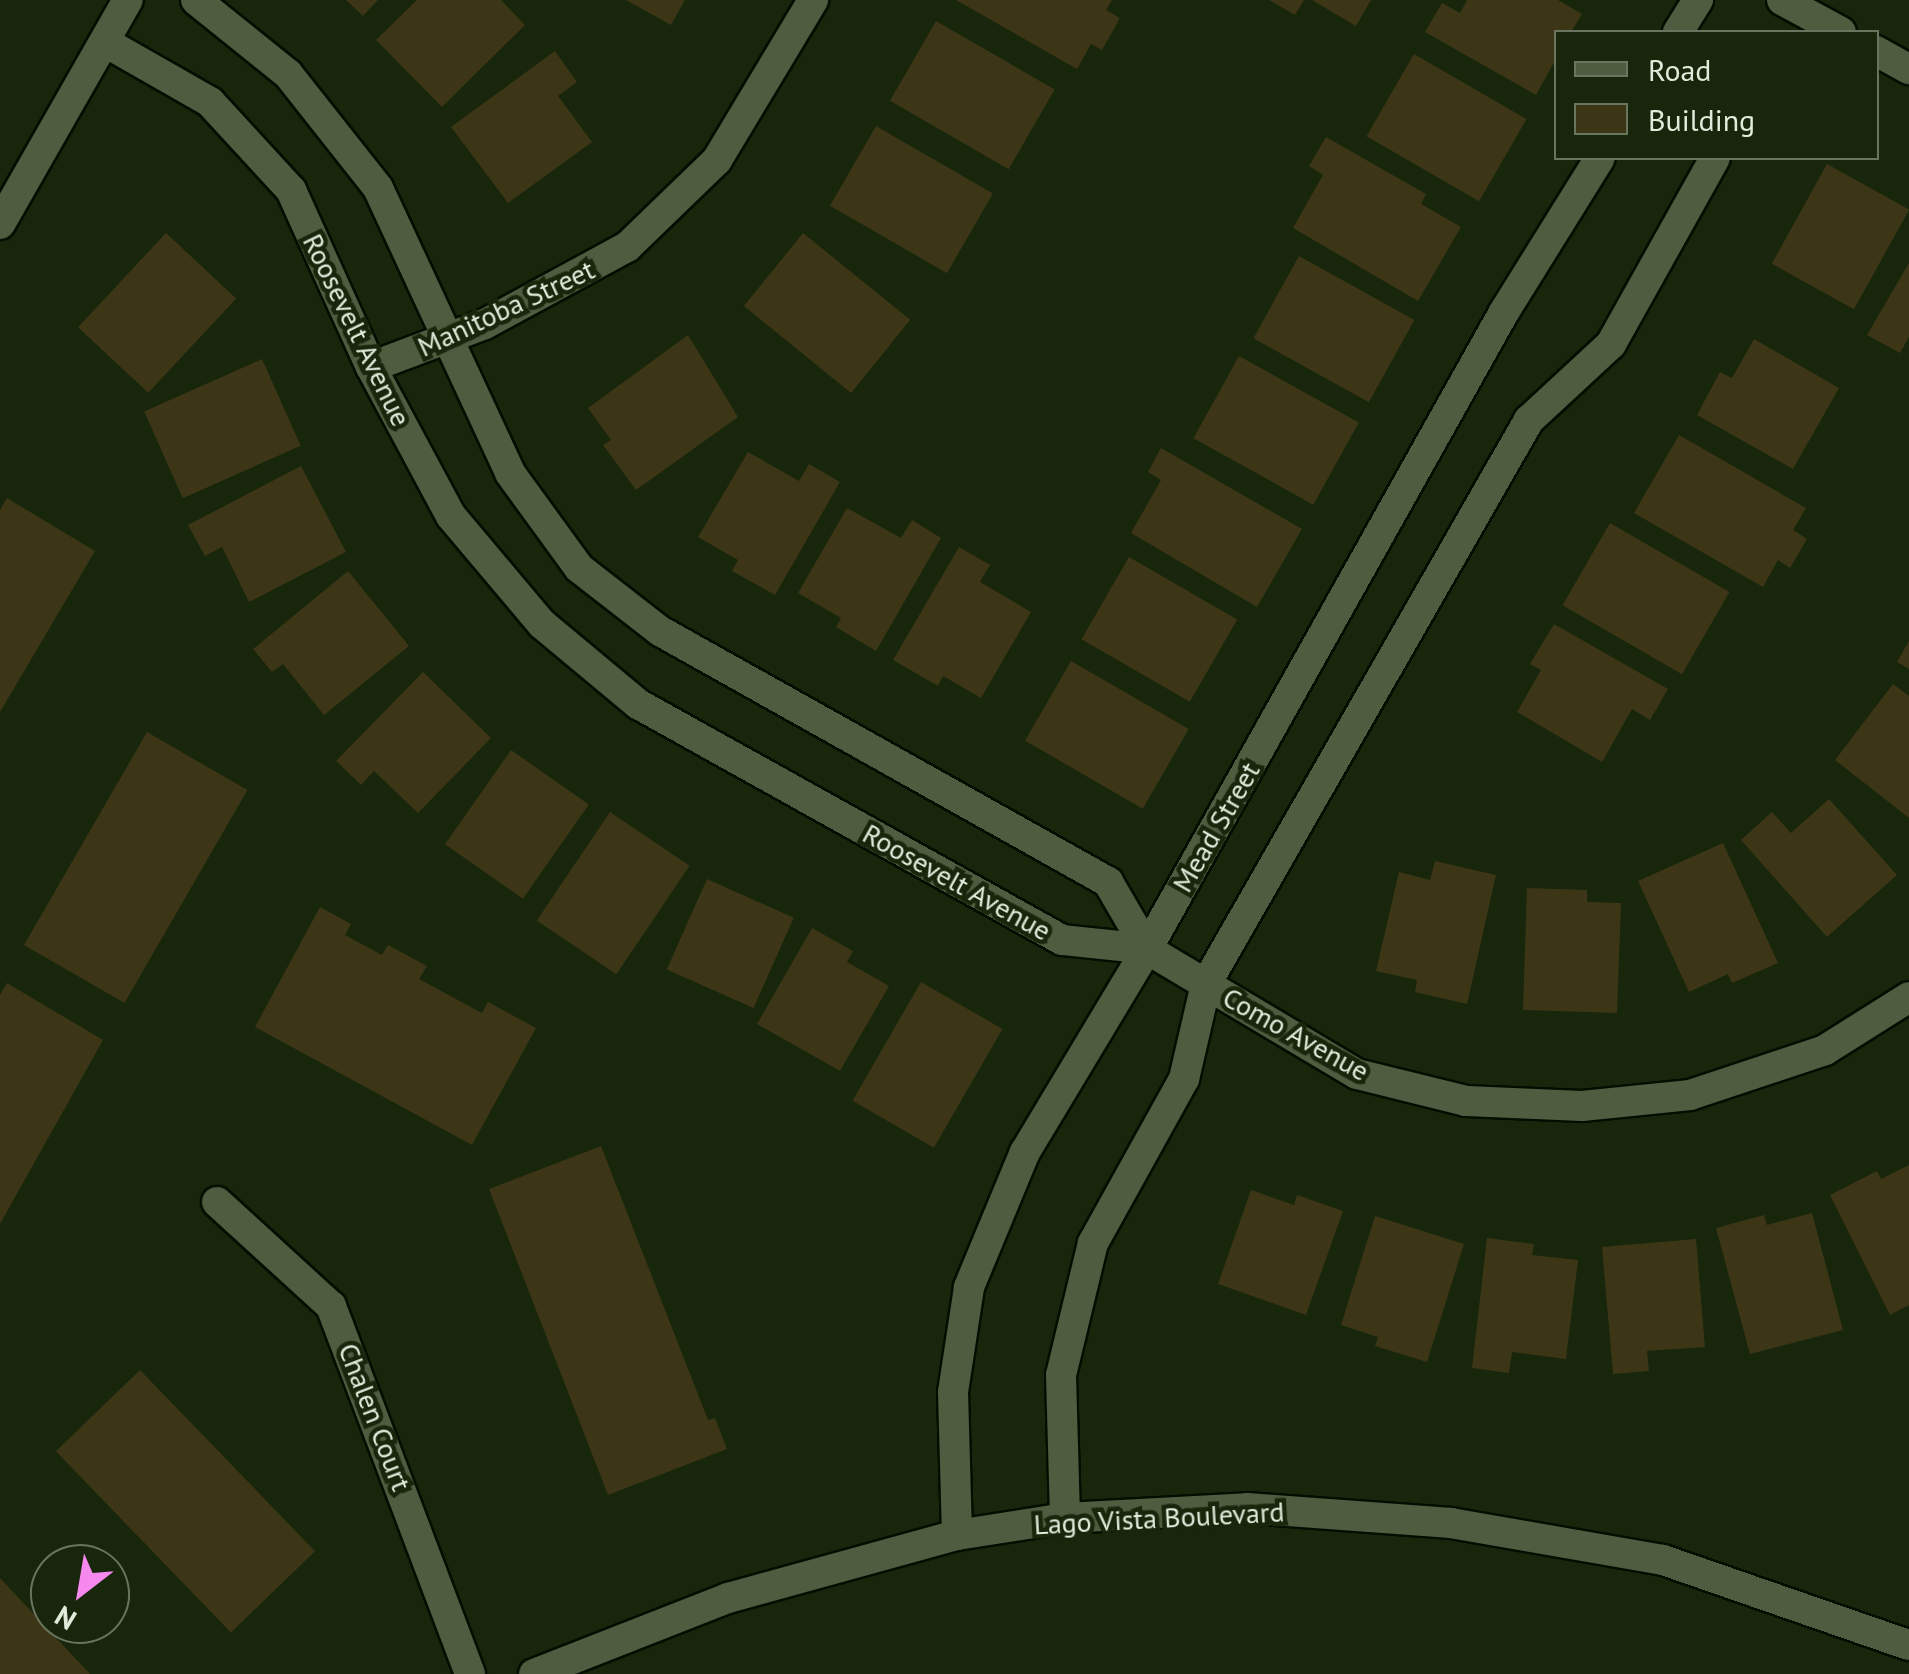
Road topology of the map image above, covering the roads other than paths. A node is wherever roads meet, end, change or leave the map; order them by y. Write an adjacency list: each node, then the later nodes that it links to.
1 (128, 0): 8 (street)
2 (196, 0): 14 (street)
3 (813, 0): 14 (street, Manitoba Street)
4 (1698, 0): 6 (street)
5 (1788, 14): 7 (street)
6 (1679, 30)
7 (1835, 30)
8 (105, 42): 13 (street); 15 (street, Roosevelt Avenue)
9 (1879, 53): 10 (street)
10 (1909, 68)
11 (1599, 160): 16 (street, Mead Street)
12 (1714, 160): 17 (street)
13 (0, 224)
14 (448, 340): 15 (street, Manitoba Street); 16 (street)
15 (371, 368): 16 (street, Roosevelt Avenue)
16 (1147, 949): 17 (street, Como Avenue); 21 (street, Mead Street)
17 (1206, 984): 18 (street, Como Avenue); 20 (street)
18 (1909, 998)
19 (217, 1202): 23 (street, Chalen Court)
20 (1065, 1518): 21 (street, Lago Vista Boulevard); 22 (street, Lago Vista Boulevard)
21 (957, 1535): 24 (street, Lago Vista Boulevard)
22 (1909, 1644)
23 (470, 1674)
24 (534, 1674)

